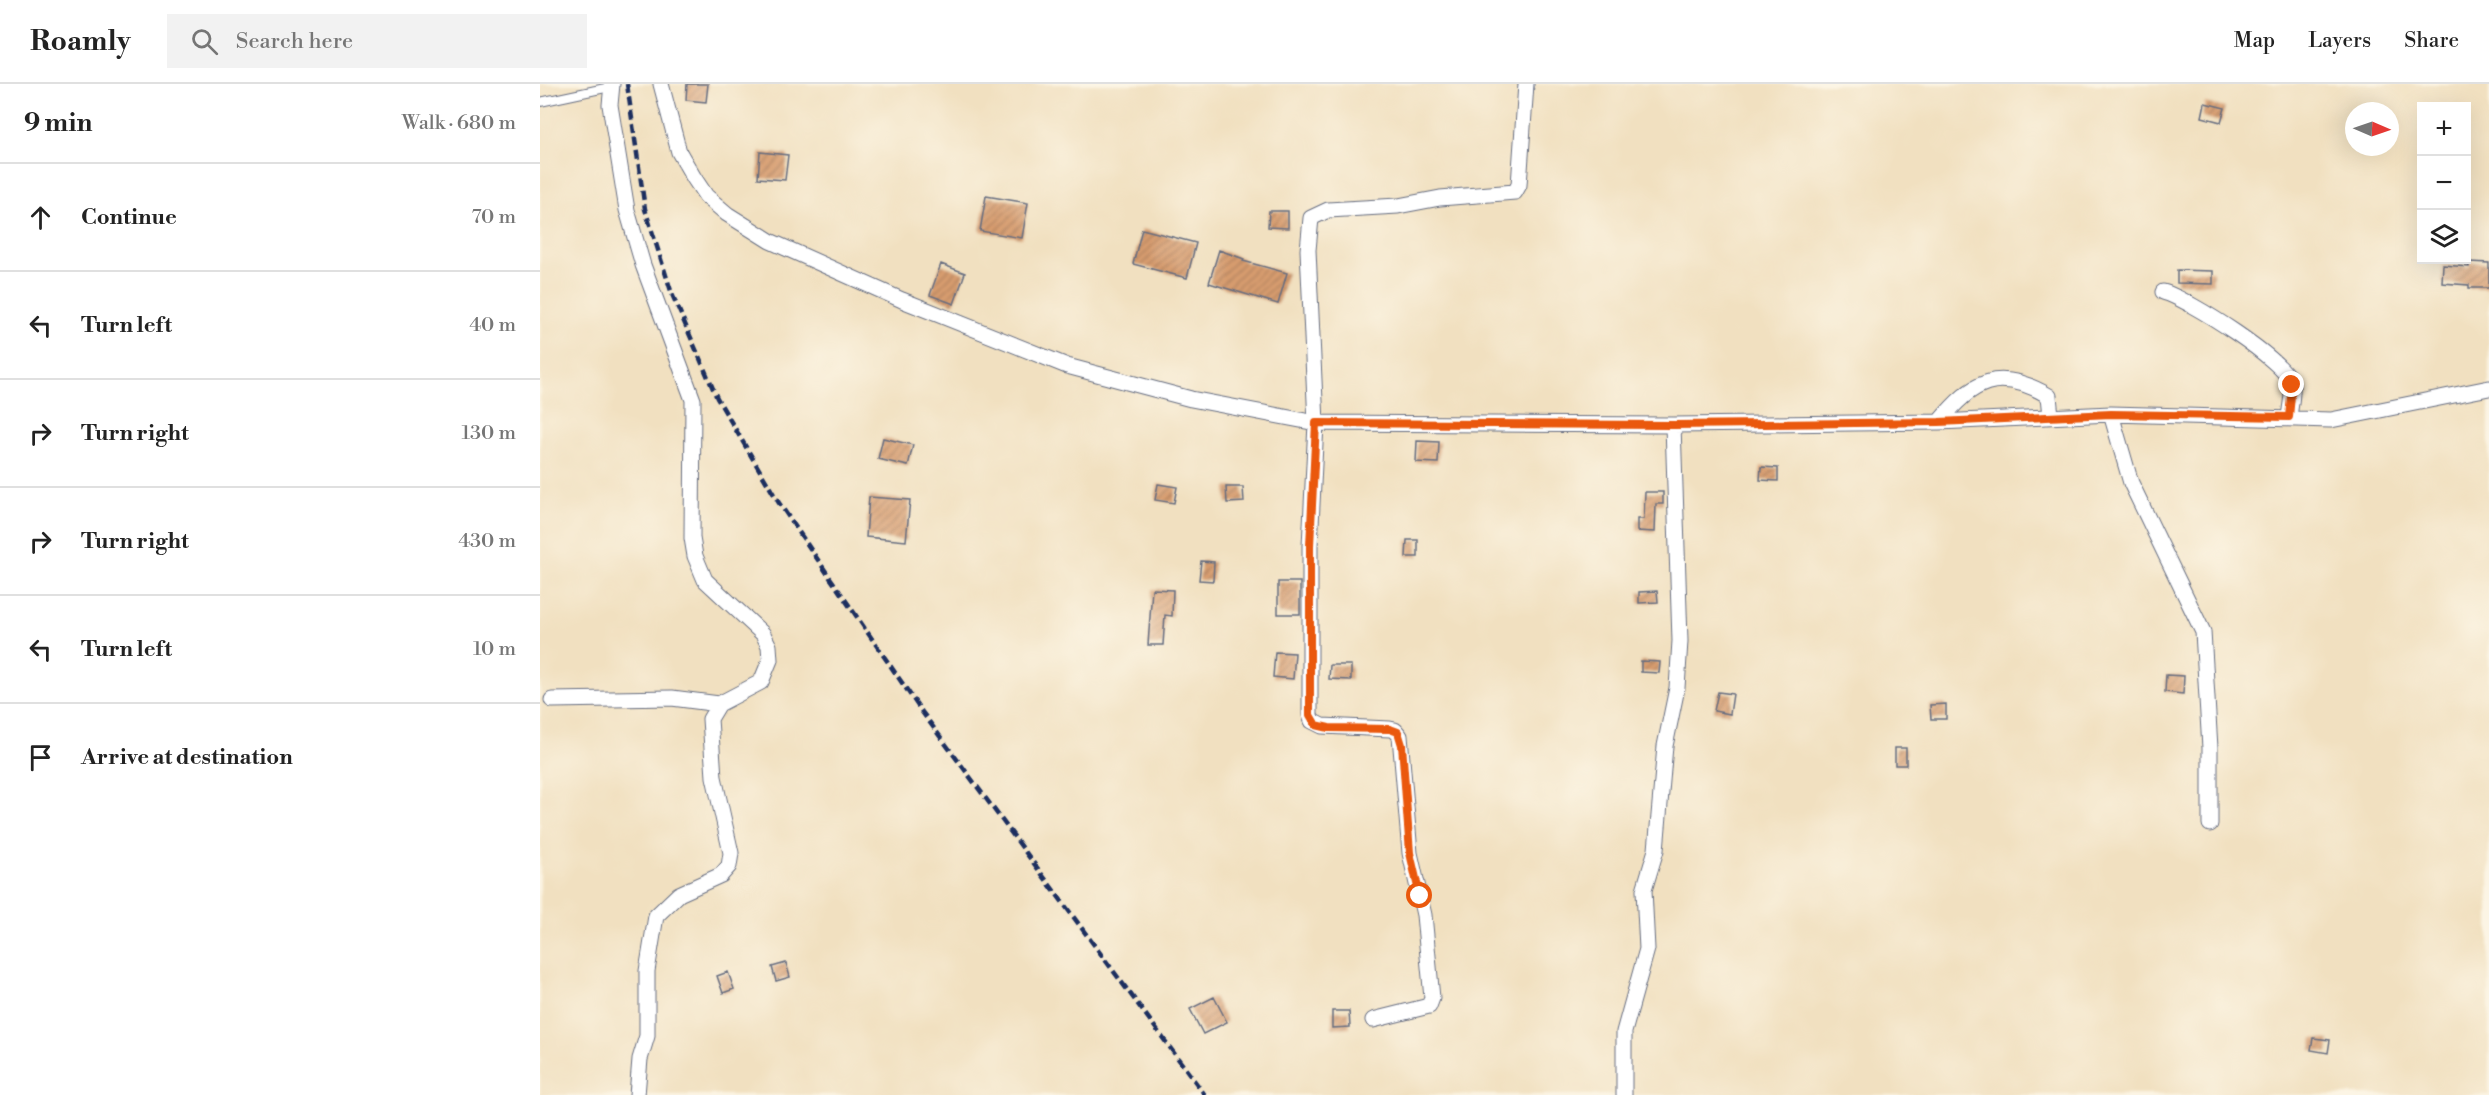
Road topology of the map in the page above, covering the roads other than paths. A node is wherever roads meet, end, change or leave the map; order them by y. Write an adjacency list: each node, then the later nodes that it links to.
1 (661, 84): 11 (street)
2 (1526, 84): 11 (street)
3 (611, 85): 4 (lane); 14 (street)
4 (540, 102)
5 (2163, 292): 9 (street)
6 (2489, 388): 9 (street)
7 (2111, 414): 8 (street); 9 (street); 15 (street)
8 (2051, 416): 10 (street); 10 (street)
9 (2289, 417)
10 (1939, 422): 12 (street)
11 (1316, 423): 12 (street); 16 (street)
12 (1673, 425): 18 (street)
13 (552, 700): 14 (street)
14 (719, 705): 17 (street)
15 (2210, 824)
16 (1373, 1020)
17 (638, 1095)
18 (1624, 1095)

